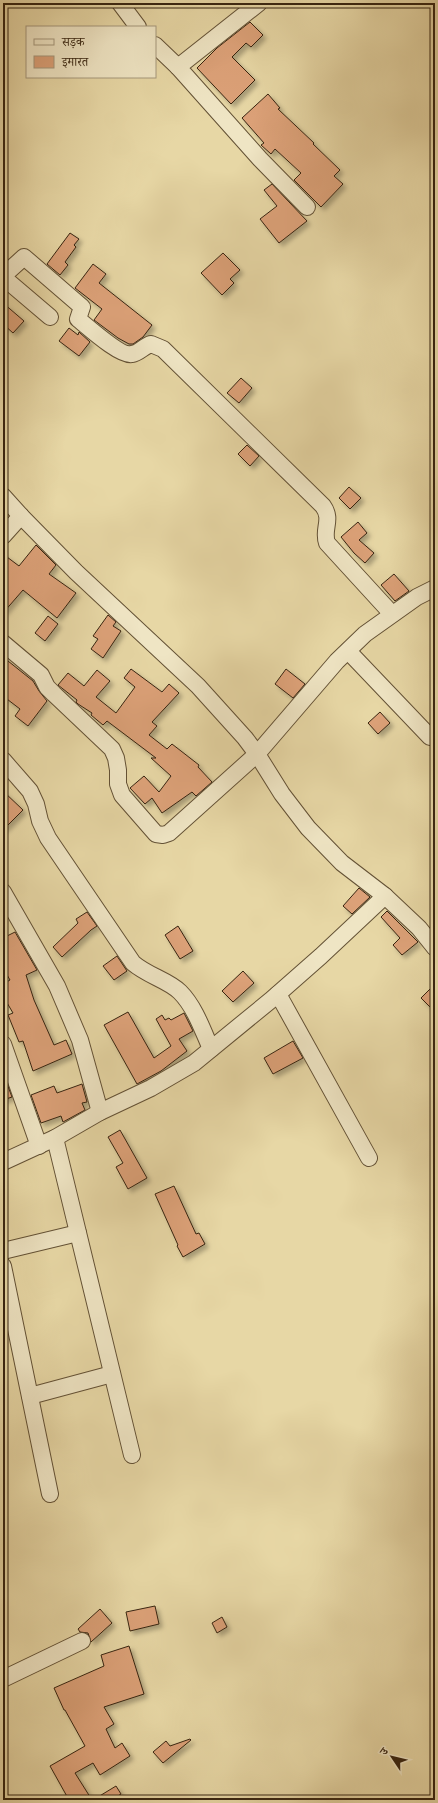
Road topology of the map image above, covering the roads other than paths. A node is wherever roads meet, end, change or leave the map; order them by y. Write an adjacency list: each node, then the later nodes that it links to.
1 (120, 3): 3 (street)
2 (259, 3): 5 (street)
3 (137, 26)
4 (156, 46): 5 (street)
5 (178, 67): 6 (street)
6 (308, 207)
7 (3, 277): 8 (street); 13 (street)
8 (50, 317)
9 (3, 496): 10 (street)
10 (21, 516): 11 (street); 17 (street)
11 (3, 536)
12 (435, 588): 13 (street)
13 (392, 614): 15 (street)
14 (3, 643): 17 (street)
15 (348, 651): 16 (street); 17 (street)
16 (430, 737)
17 (257, 754): 20 (street)
18 (3, 760): 24 (street)
19 (3, 892): 25 (street)
20 (385, 896): 21 (street); 22 (street)
21 (435, 948)
22 (278, 994): 24 (street); 28 (street)
23 (3, 1044): 27 (street)
24 (211, 1049): 25 (street)
25 (100, 1112): 26 (street)
26 (55, 1138): 27 (street); 30 (street)
27 (39, 1146): 29 (street)
28 (370, 1158)
29 (3, 1162)
30 (78, 1233): 31 (street); 33 (street)
31 (3, 1251)
32 (3, 1266): 34 (street)
33 (112, 1374): 34 (street); 35 (street)
34 (30, 1396): 36 (street)
35 (132, 1455)
36 (50, 1494)
37 (82, 1640): 38 (street)
38 (3, 1679)

